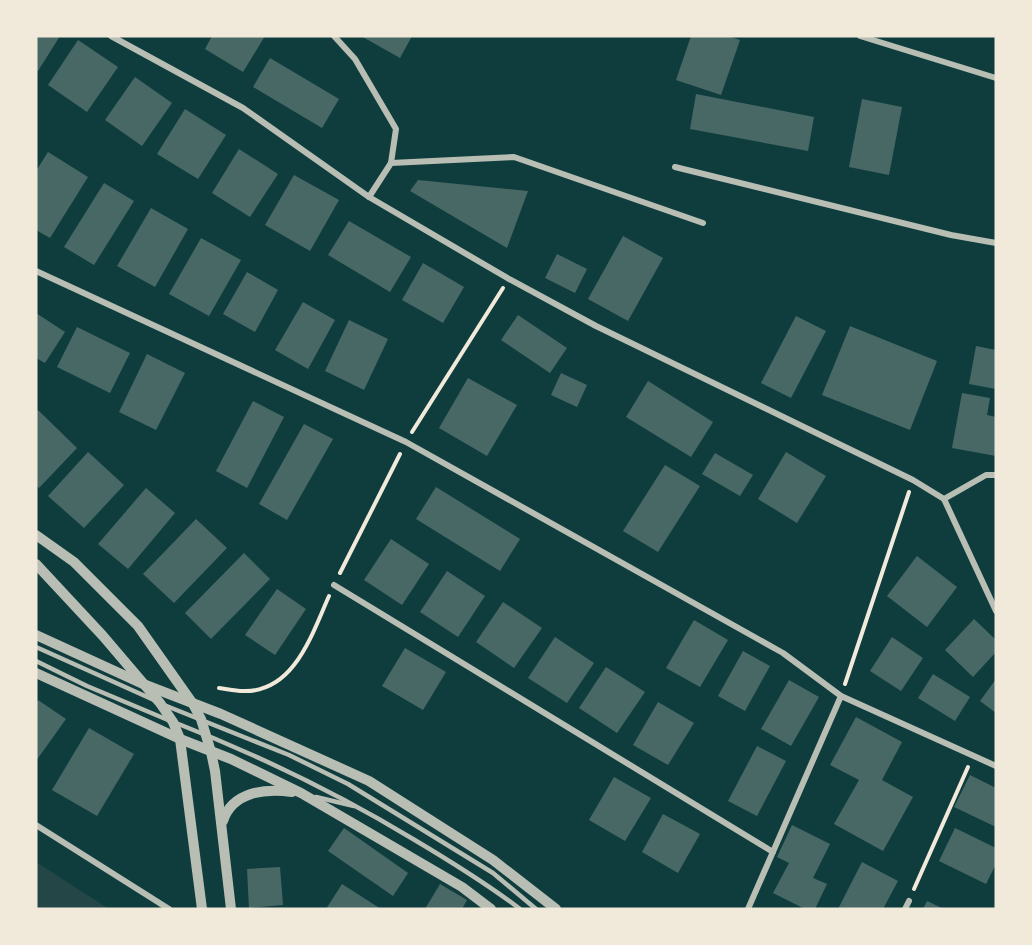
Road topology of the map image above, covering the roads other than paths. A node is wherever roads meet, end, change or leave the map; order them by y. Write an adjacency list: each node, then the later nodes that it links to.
1 (111, 36): 7 (street)
2 (334, 36): 5 (street)
3 (860, 36): 4 (street)
4 (996, 78)
5 (391, 163): 7 (street); 8 (street)
6 (675, 166): 9 (street)
7 (369, 197): 12 (street)
8 (703, 223)
9 (996, 243)
10 (36, 271): 22 (street)
11 (996, 475): 12 (street)
12 (944, 499): 16 (street)
13 (36, 535): 24 (street)
14 (36, 564): 21 (street)
15 (334, 585): 35 (street)
16 (996, 611)
17 (36, 635): 21 (street)
18 (36, 646): 23 (lane)
19 (36, 661): 26 (lane)
20 (36, 673): 28 (street)
21 (143, 684): 23 (street); 24 (street)
22 (841, 696): 30 (street); 35 (street)
23 (160, 703): 25 (lane); 26 (street)
24 (193, 704): 25 (street); 43 (street)
25 (201, 719): 27 (street); 42 (lane)
26 (173, 722): 27 (lane); 28 (street)
27 (207, 735): 29 (street); 32 (lane)
28 (180, 739): 29 (street); 38 (street)
29 (211, 752): 31 (street); 33 (street)
30 (996, 766)
31 (301, 793): 32 (lane); 33 (street); 40 (street)
32 (361, 808): 41 (lane)
33 (222, 824): 39 (street)
34 (36, 825): 37 (street)
35 (773, 852): 44 (street)
36 (909, 901): 45 (street)
37 (169, 909)
38 (202, 909)
39 (231, 909)
40 (491, 909)
41 (520, 909)
42 (536, 909)
43 (556, 909)
44 (748, 909)
45 (904, 909)

